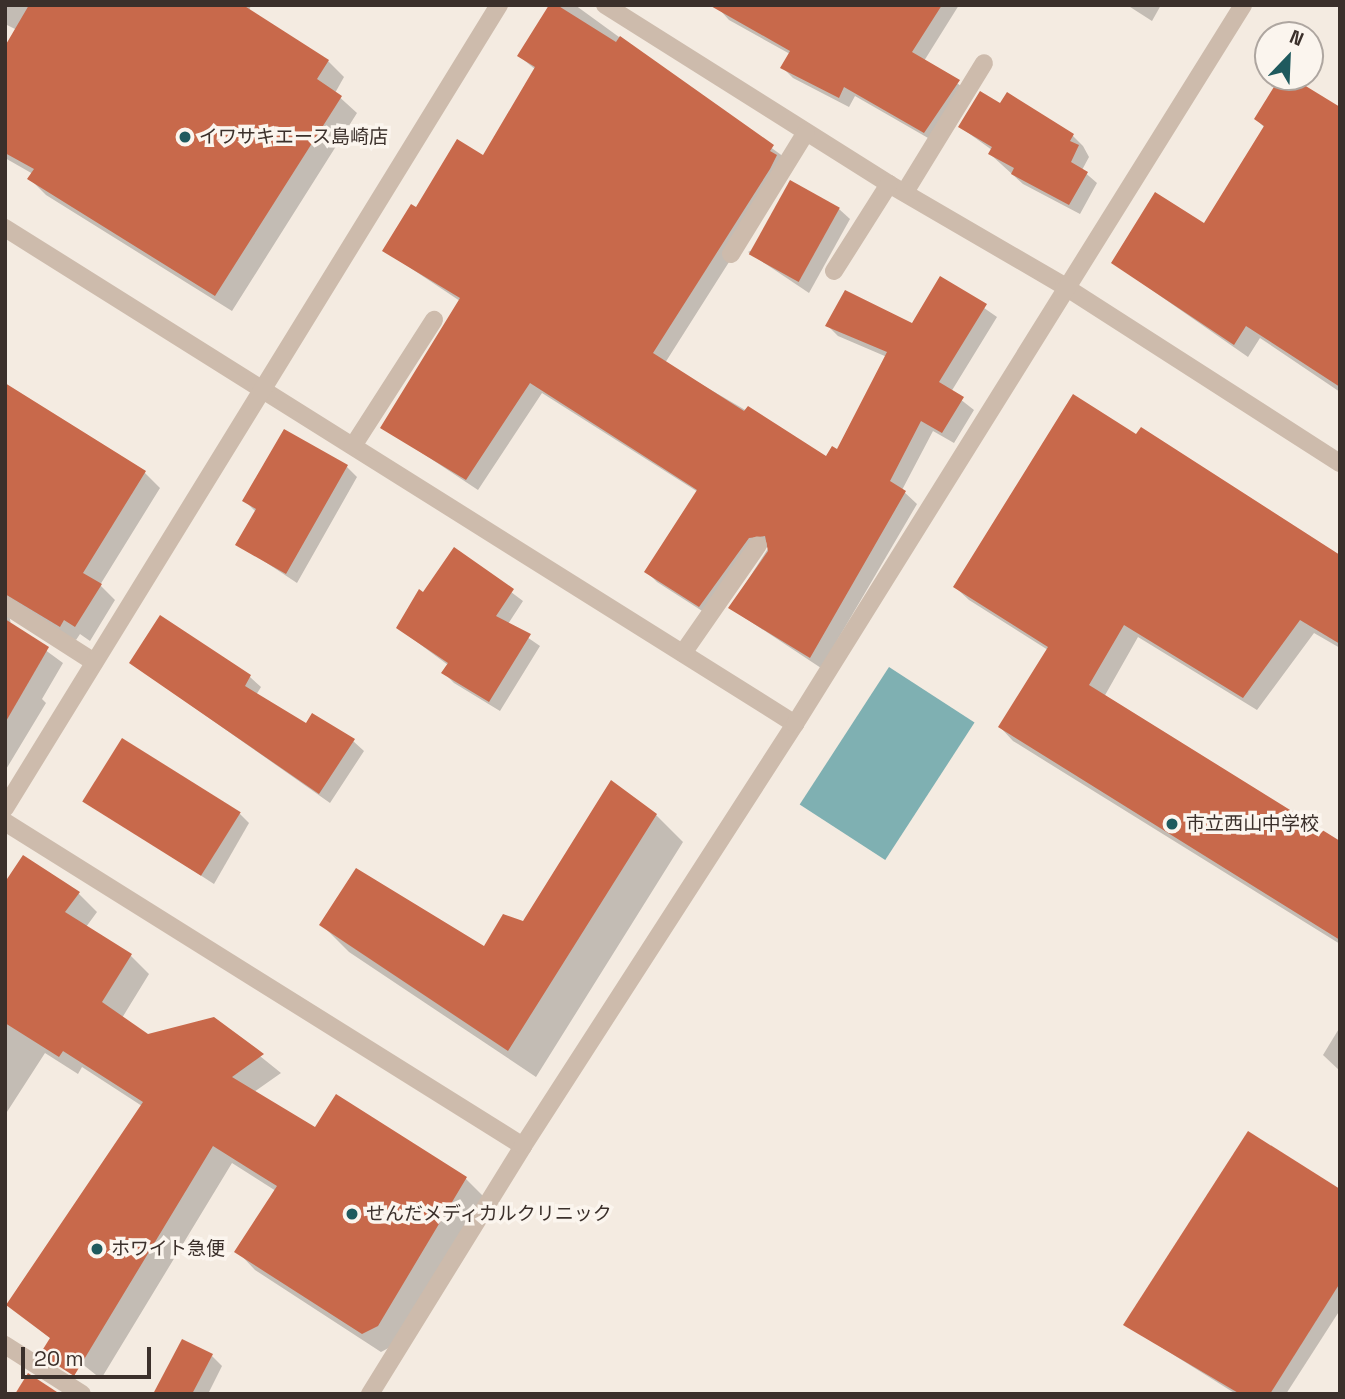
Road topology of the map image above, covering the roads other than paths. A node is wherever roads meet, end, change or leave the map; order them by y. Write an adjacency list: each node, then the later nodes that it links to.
1 (499, 5): 12 (street)
2 (605, 5): 5 (street)
3 (1243, 5): 10 (street)
4 (984, 62): 6 (street)
5 (806, 132): 6 (street); 8 (street)
6 (897, 188): 9 (street); 10 (street)
7 (5, 228): 12 (street)
8 (731, 254)
9 (834, 271)
10 (1064, 286): 14 (street); 19 (street)
11 (434, 320): 13 (street)
12 (262, 389): 13 (street); 18 (street)
13 (353, 446): 17 (street)
14 (1340, 463)
15 (758, 545): 17 (street)
16 (5, 605): 18 (street)
17 (684, 653): 19 (street)
18 (94, 662): 20 (street)
19 (795, 724): 22 (street)
20 (5, 808)
21 (5, 822): 22 (street)
22 (523, 1146): 25 (street)
23 (5, 1345): 24 (street)
24 (69, 1390)
25 (370, 1394)

